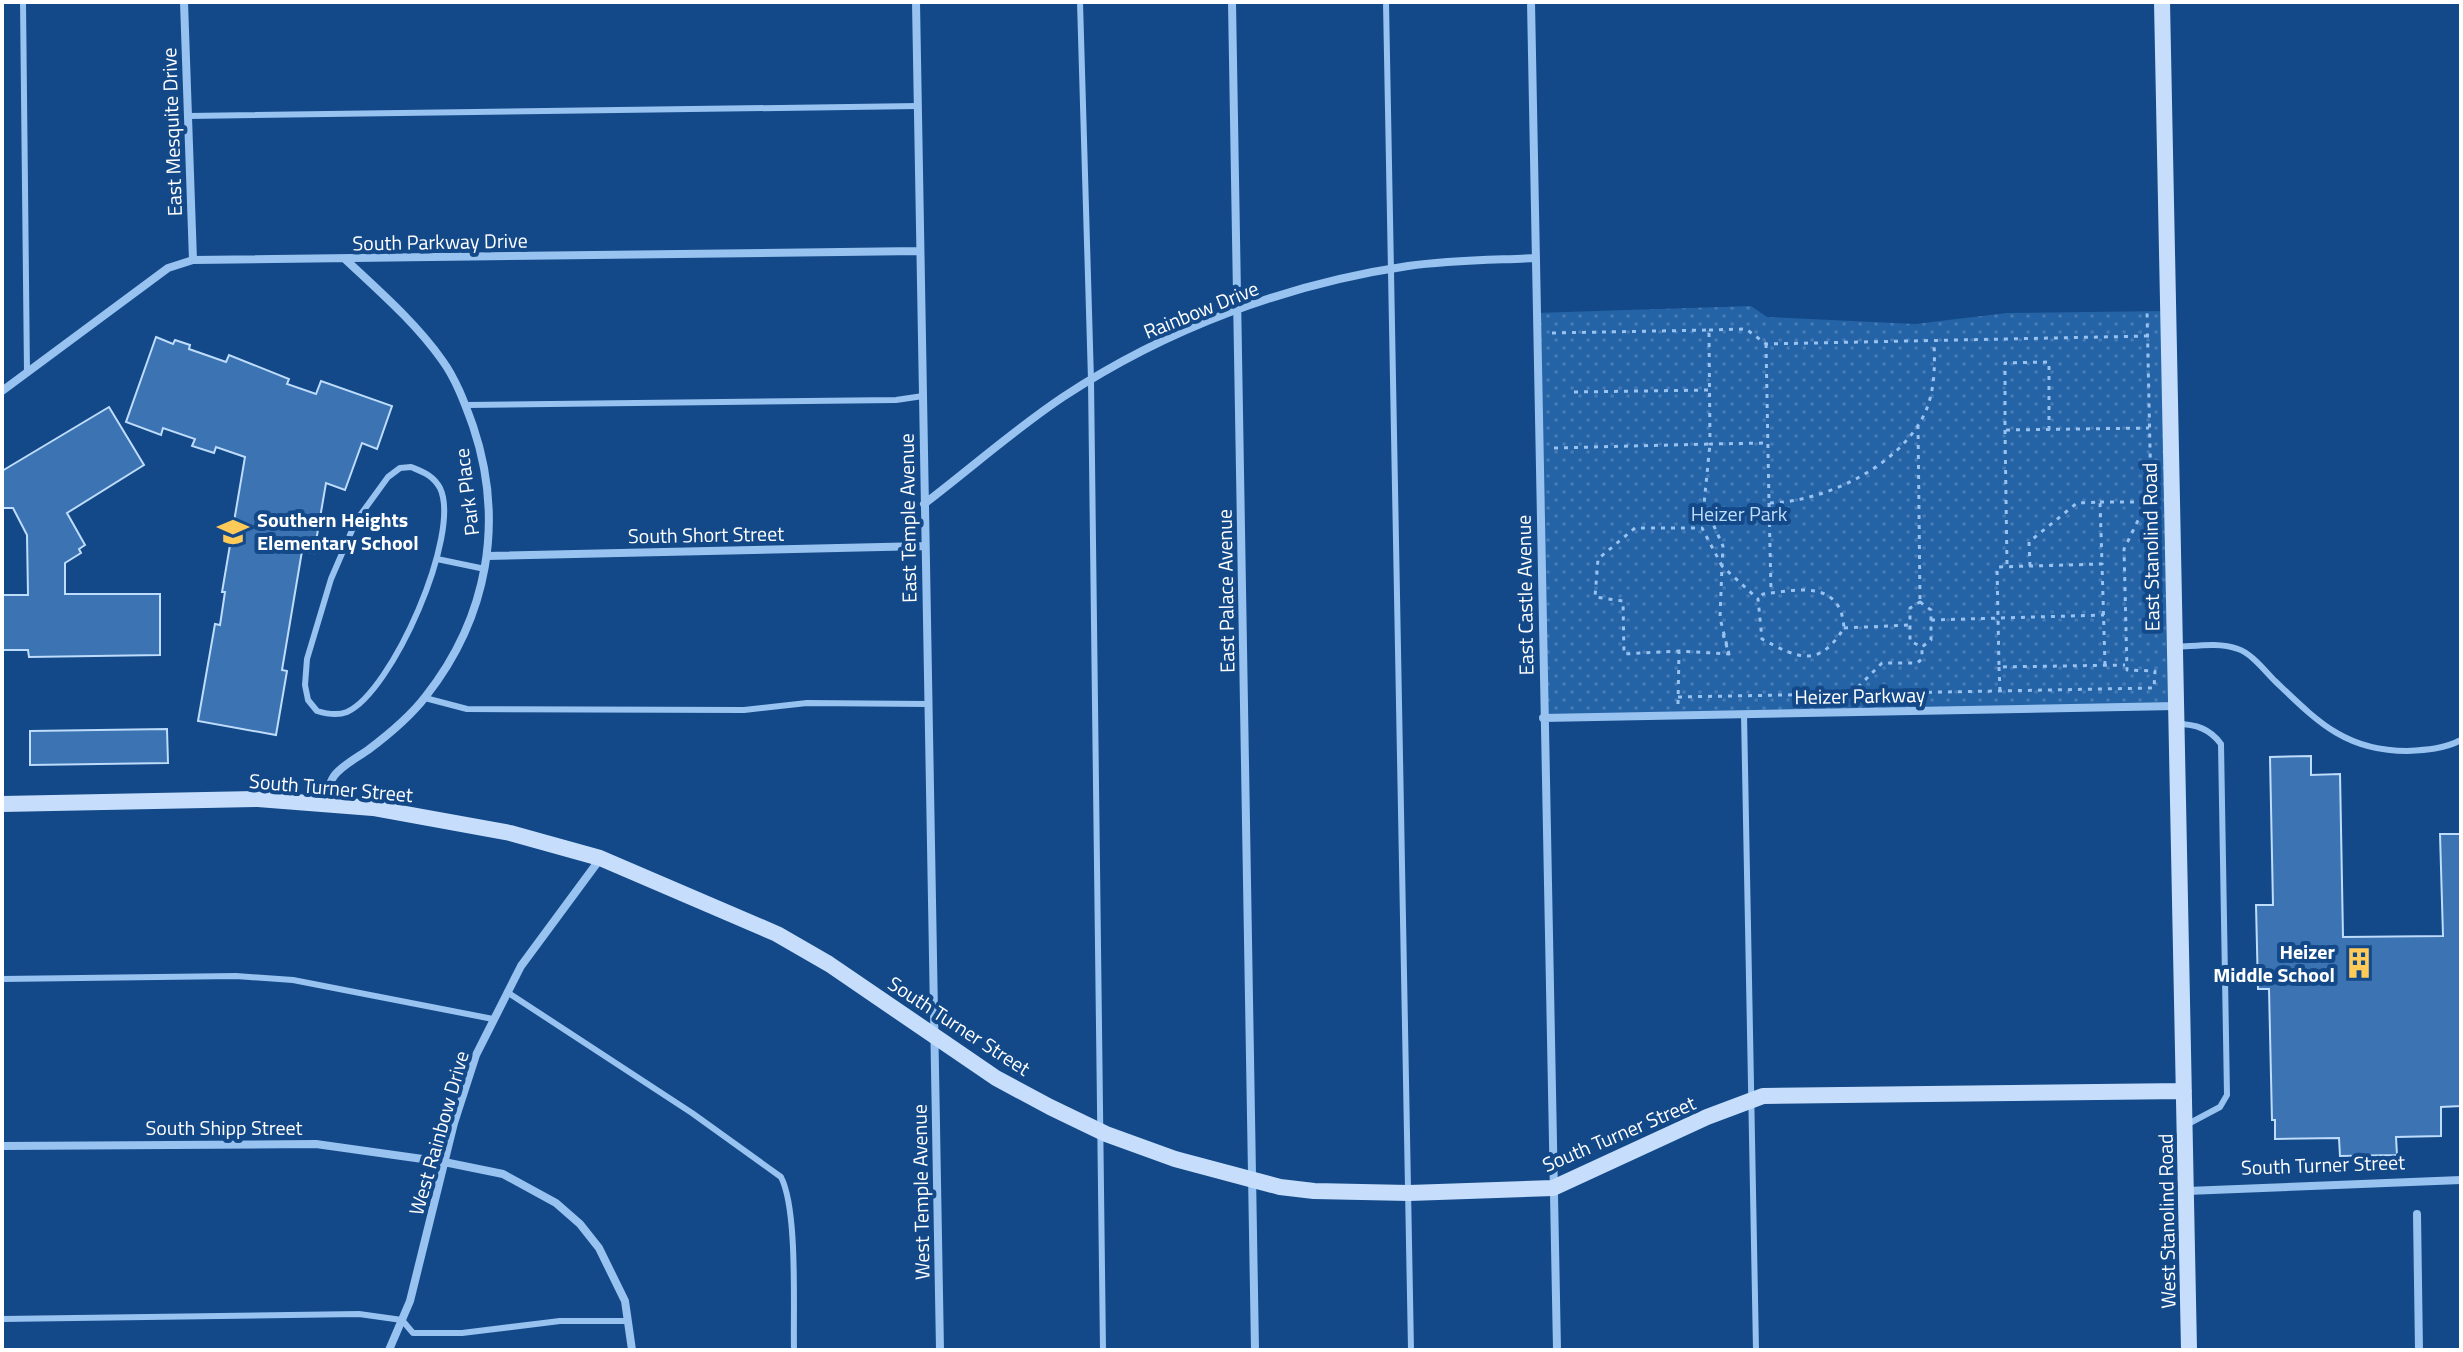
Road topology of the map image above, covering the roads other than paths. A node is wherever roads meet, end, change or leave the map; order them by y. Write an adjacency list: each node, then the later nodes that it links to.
1 (23, 2): 17 (lane)
2 (184, 2): 10 (street, East Mesquite Drive)
3 (916, 2): 9 (street, East Temple Avenue)
4 (1080, 2): 18 (lane)
5 (1232, 2): 16 (street, East Palace Avenue)
6 (1386, 2): 15 (lane)
7 (1531, 2): 12 (street, East Castle Avenue)
8 (2162, 2): 27 (main road, East Stanolind Road)
9 (918, 106): 10 (lane); 11 (street, East Temple Avenue)
10 (188, 116): 14 (street, East Mesquite Drive)
11 (919, 251): 13 (street, South Parkway Drive); 20 (street, East Temple Avenue)
12 (1535, 258): 15 (street, Rainbow Drive); 32 (street, East Castle Avenue)
13 (345, 259): 14 (street, South Parkway Drive); 21 (street, Park Place)
14 (193, 260): 17 (street, South Parkway Drive)
15 (1392, 269): 16 (street, Rainbow Drive); 52 (lane)
16 (1237, 310): 18 (street, Rainbow Drive); 48 (street, East Palace Avenue)
17 (27, 373): 19 (street, South Parkway Drive)
18 (1091, 380): 22 (street, Rainbow Drive); 45 (lane)
19 (2, 391)
20 (923, 396): 21 (lane); 22 (street, East Temple Avenue)
21 (466, 405): 24 (street, Park Place)
22 (924, 504): 23 (street, East Temple Avenue)
23 (925, 546): 24 (street, South Short Street); 29 (street, East Temple Avenue)
24 (488, 556): 26 (street, Park Place)
25 (437, 559): 25 (lane); 26 (lane)
26 (485, 569): 28 (street, Park Place)
27 (2173, 647): 30 (main road, East Stanolind Road); 34 (lane)
28 (425, 698): 29 (lane); 36 (street, Park Place)
29 (928, 704): 41 (street, East Temple Avenue)
30 (2176, 706): 31 (street, Heizer Parkway); 33 (main road, East Stanolind Road)
31 (1744, 714): 32 (street, Heizer Parkway); 43 (lane)
32 (1543, 718): 50 (street, East Castle Avenue)
33 (2177, 724): 42 (main road, East Stanolind Road); 44 (lane)
34 (2461, 740)
35 (2, 804): 36 (main road, South Turner Street)
36 (323, 805): 37 (main road, South Turner Street)
37 (600, 858): 39 (street, West Rainbow Drive); 41 (main road, South Turner Street)
38 (2, 979): 40 (lane)
39 (507, 992): 40 (street, West Rainbow Drive); 59 (lane)
40 (493, 1019): 47 (street, West Rainbow Drive)
41 (934, 1034): 45 (main road, South Turner Street); 60 (street, West Temple Avenue)
42 (2184, 1091): 43 (main road, South Turner Street); 44 (main road, West Stanolind Road)
43 (1752, 1099): 50 (main road, South Turner Street); 65 (lane)
44 (2184, 1125): 51 (main road, West Stanolind Road)
45 (1100, 1131): 48 (main road, South Turner Street); 61 (lane)
46 (2, 1146): 47 (street, South Shipp Street)
47 (444, 1162): 55 (street, West Rainbow Drive); 56 (street, South Shipp Street)
48 (1252, 1179): 52 (main road, South Turner Street); 62 (street, East Palace Avenue)
49 (2461, 1180): 51 (street, South Turner Street)
50 (1553, 1188): 52 (main road, South Turner Street); 64 (street, East Castle Avenue)
51 (2187, 1191): 66 (main road, West Stanolind Road)
52 (1409, 1193): 63 (lane)
53 (2417, 1214): 67 (street)
54 (2, 1319): 55 (lane)
55 (402, 1320): 56 (lane); 57 (street, West Rainbow Drive)
56 (628, 1321): 58 (street, South Shipp Street)
57 (389, 1350)
58 (632, 1350)
59 (794, 1350)
60 (940, 1350)
61 (1103, 1350)
62 (1255, 1350)
63 (1411, 1350)
64 (1557, 1350)
65 (1756, 1350)
66 (2189, 1350)
67 (2419, 1350)

